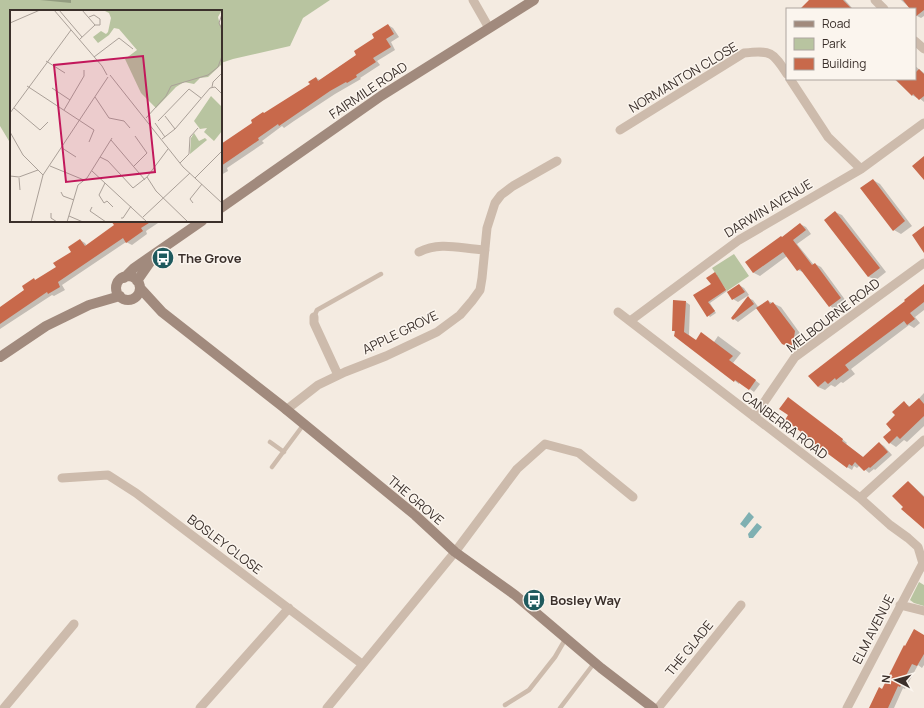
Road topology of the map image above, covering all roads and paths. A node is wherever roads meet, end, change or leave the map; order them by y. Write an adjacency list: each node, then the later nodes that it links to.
1 (473, 0): 5 (street)
2 (534, 0): 5 (main road, FAIRMILE ROAD)
3 (875, 0): 4 (street)
4 (883, 8)
5 (489, 28): 14 (main road, FAIRMILE ROAD)
6 (916, 42): 7 (street)
7 (924, 49)
8 (786, 72): 11 (street, NORMANTON CLOSE)
9 (791, 80): 13 (street)
10 (924, 123): 13 (street, DARWIN AVENUE)
11 (620, 130)
12 (557, 161): 16 (street, APPLE GROVE)
13 (862, 169): 29 (street, DARWIN AVENUE)
14 (222, 207)
15 (201, 222): 18 (main road)
16 (485, 250): 17 (street); 31 (street, APPLE GROVE)
17 (419, 252)
18 (156, 253): 21 (main road); 22 (main road)
19 (924, 262): 33 (street, MELBOURNE ROAD)
20 (381, 274): 28 (lane)
21 (120, 281): 22 (main road); 23 (main road); 25 (main road)
22 (139, 285): 24 (main road); 26 (main road, THE GROVE)
23 (120, 296): 24 (main road); 25 (main road)
24 (134, 298): 26 (main road, THE GROVE)
25 (89, 305): 30 (main road)
26 (162, 312): 32 (main road, THE GROVE)
27 (618, 312): 29 (street, CANBERRA ROAD)
28 (314, 317): 31 (street)
29 (630, 321): 33 (street, CANBERRA ROAD)
30 (0, 357)
31 (338, 375): 32 (street, APPLE GROVE)
32 (286, 410): 34 (main road, THE GROVE)
33 (754, 417): 41 (street, CANBERRA ROAD)
34 (304, 424): 37 (lane); 42 (main road, THE GROVE)
35 (924, 440): 41 (street)
36 (270, 442): 37 (lane)
37 (284, 452): 38 (lane)
38 (272, 467)
39 (62, 478): 46 (street, BOSLEY CLOSE)
40 (633, 497): 42 (street)
41 (860, 498): 43 (street, CANBERRA ROAD)
42 (455, 552): 49 (main road, THE GROVE); 51 (street)
43 (923, 565): 45 (street, ELM AVENUE)
44 (741, 605): 58 (street, THE GLADE)
45 (900, 605): 47 (street); 59 (street, ELM AVENUE)
46 (289, 608): 51 (street, BOSLEY CLOSE); 54 (street)
47 (924, 611)
48 (74, 624): 53 (street)
49 (566, 638): 50 (main road, THE GROVE); 52 (lane)
50 (595, 662): 56 (lane); 57 (main road, THE GROVE)
51 (362, 664): 55 (street)
52 (505, 705)
53 (4, 708)
54 (200, 708)
55 (326, 708)
56 (560, 708)
57 (653, 708)
58 (658, 708)
59 (847, 708)

